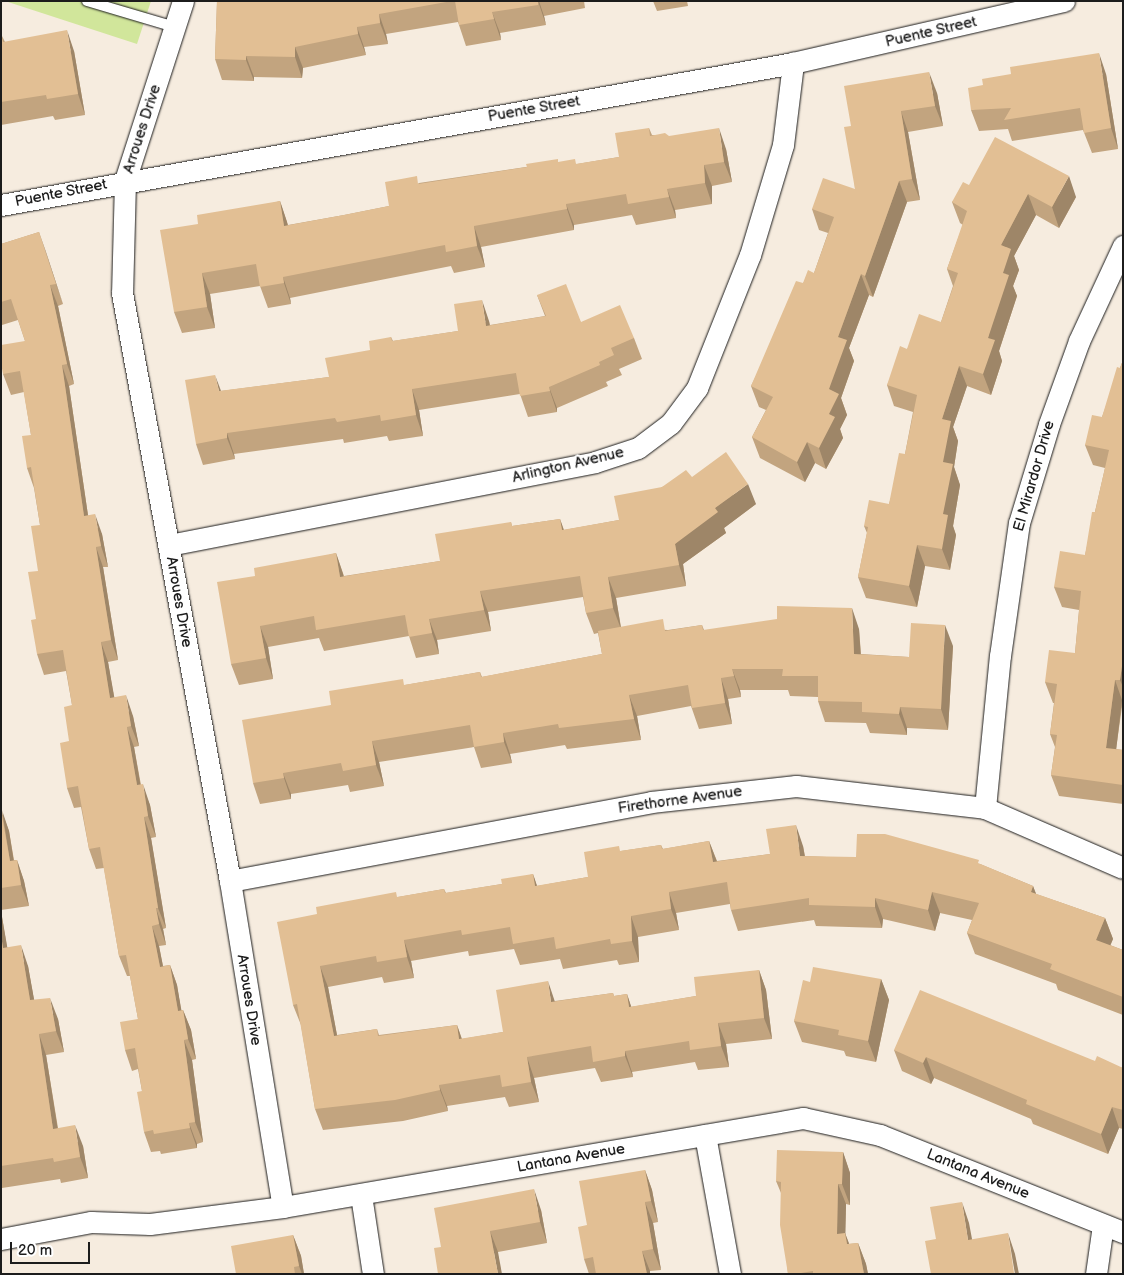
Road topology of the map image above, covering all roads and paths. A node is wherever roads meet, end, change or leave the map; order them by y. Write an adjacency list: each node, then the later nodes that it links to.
1 (87, 1): 4 (lane)
2 (183, 1): 4 (street, Arroues Drive)
3 (1064, 1): 5 (street, Puente Street)
4 (175, 27): 6 (street, Arroues Drive)
5 (793, 63): 6 (street, Puente Street); 9 (street, Arlington Avenue)
6 (125, 181): 7 (street, Puente Street); 9 (street, Arroues Drive)
7 (1, 205)
8 (1123, 246): 10 (street, El Mirardor Drive)
9 (169, 545): 12 (street, Arroues Drive)
10 (985, 808): 11 (street, Firethorne Avenue); 12 (street, Firethorne Avenue)
11 (1123, 868)
12 (230, 881): 15 (street, Arroues Drive)
13 (705, 1135): 14 (street, Lantana Avenue); 16 (street, Lantana Avenue); 19 (street)
14 (360, 1195): 15 (street, Lantana Avenue); 18 (street)
15 (283, 1207): 17 (street, Lantana Avenue)
16 (1113, 1229): 20 (street)
17 (1, 1239)
18 (373, 1274)
19 (730, 1274)
20 (1096, 1274)

